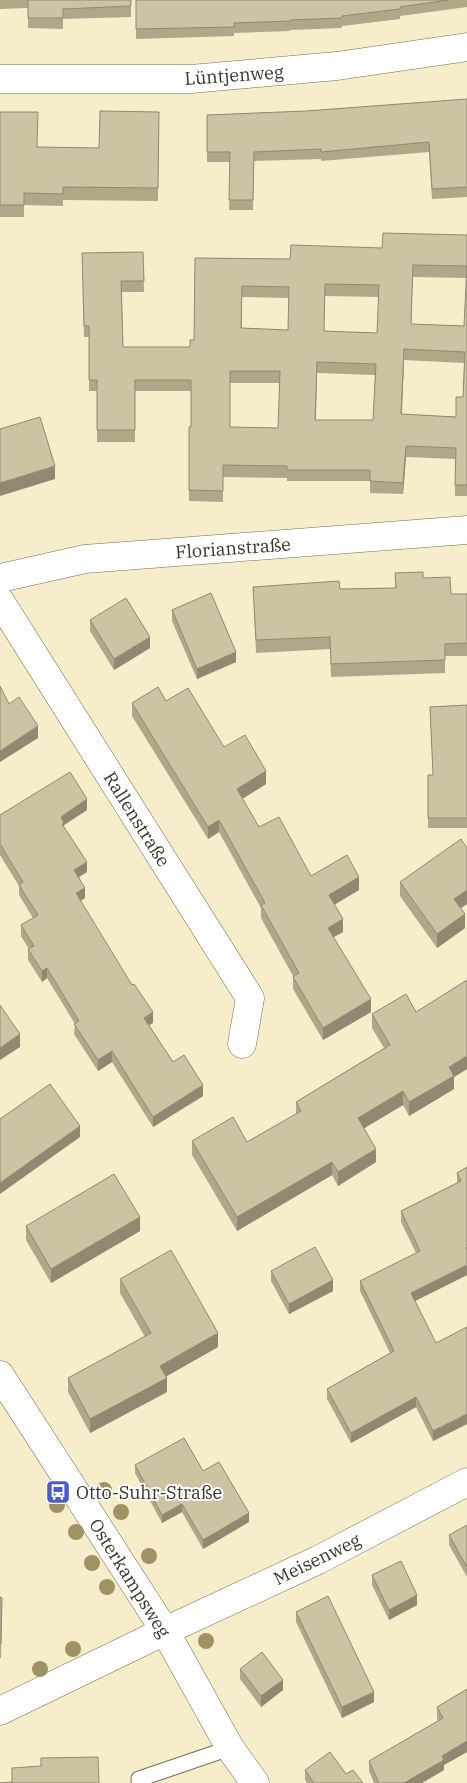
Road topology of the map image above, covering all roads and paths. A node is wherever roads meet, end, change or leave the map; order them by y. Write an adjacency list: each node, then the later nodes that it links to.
1 (467, 47): 2 (street, Lüntjenweg)
2 (0, 79)
3 (467, 530): 4 (street, Florianstraße)
4 (0, 578)
5 (0, 601): 6 (street, Rallenstraße)
6 (242, 1044)
7 (0, 1375): 9 (street, Osterkampsweg)
8 (467, 1482): 9 (street, Meisenweg)
9 (165, 1631): 10 (street); 11 (street, Osterkampsweg)
10 (0, 1710)
11 (230, 1748): 12 (lane); 13 (street, Osterkampsweg)
12 (139, 1783)
13 (255, 1783)

